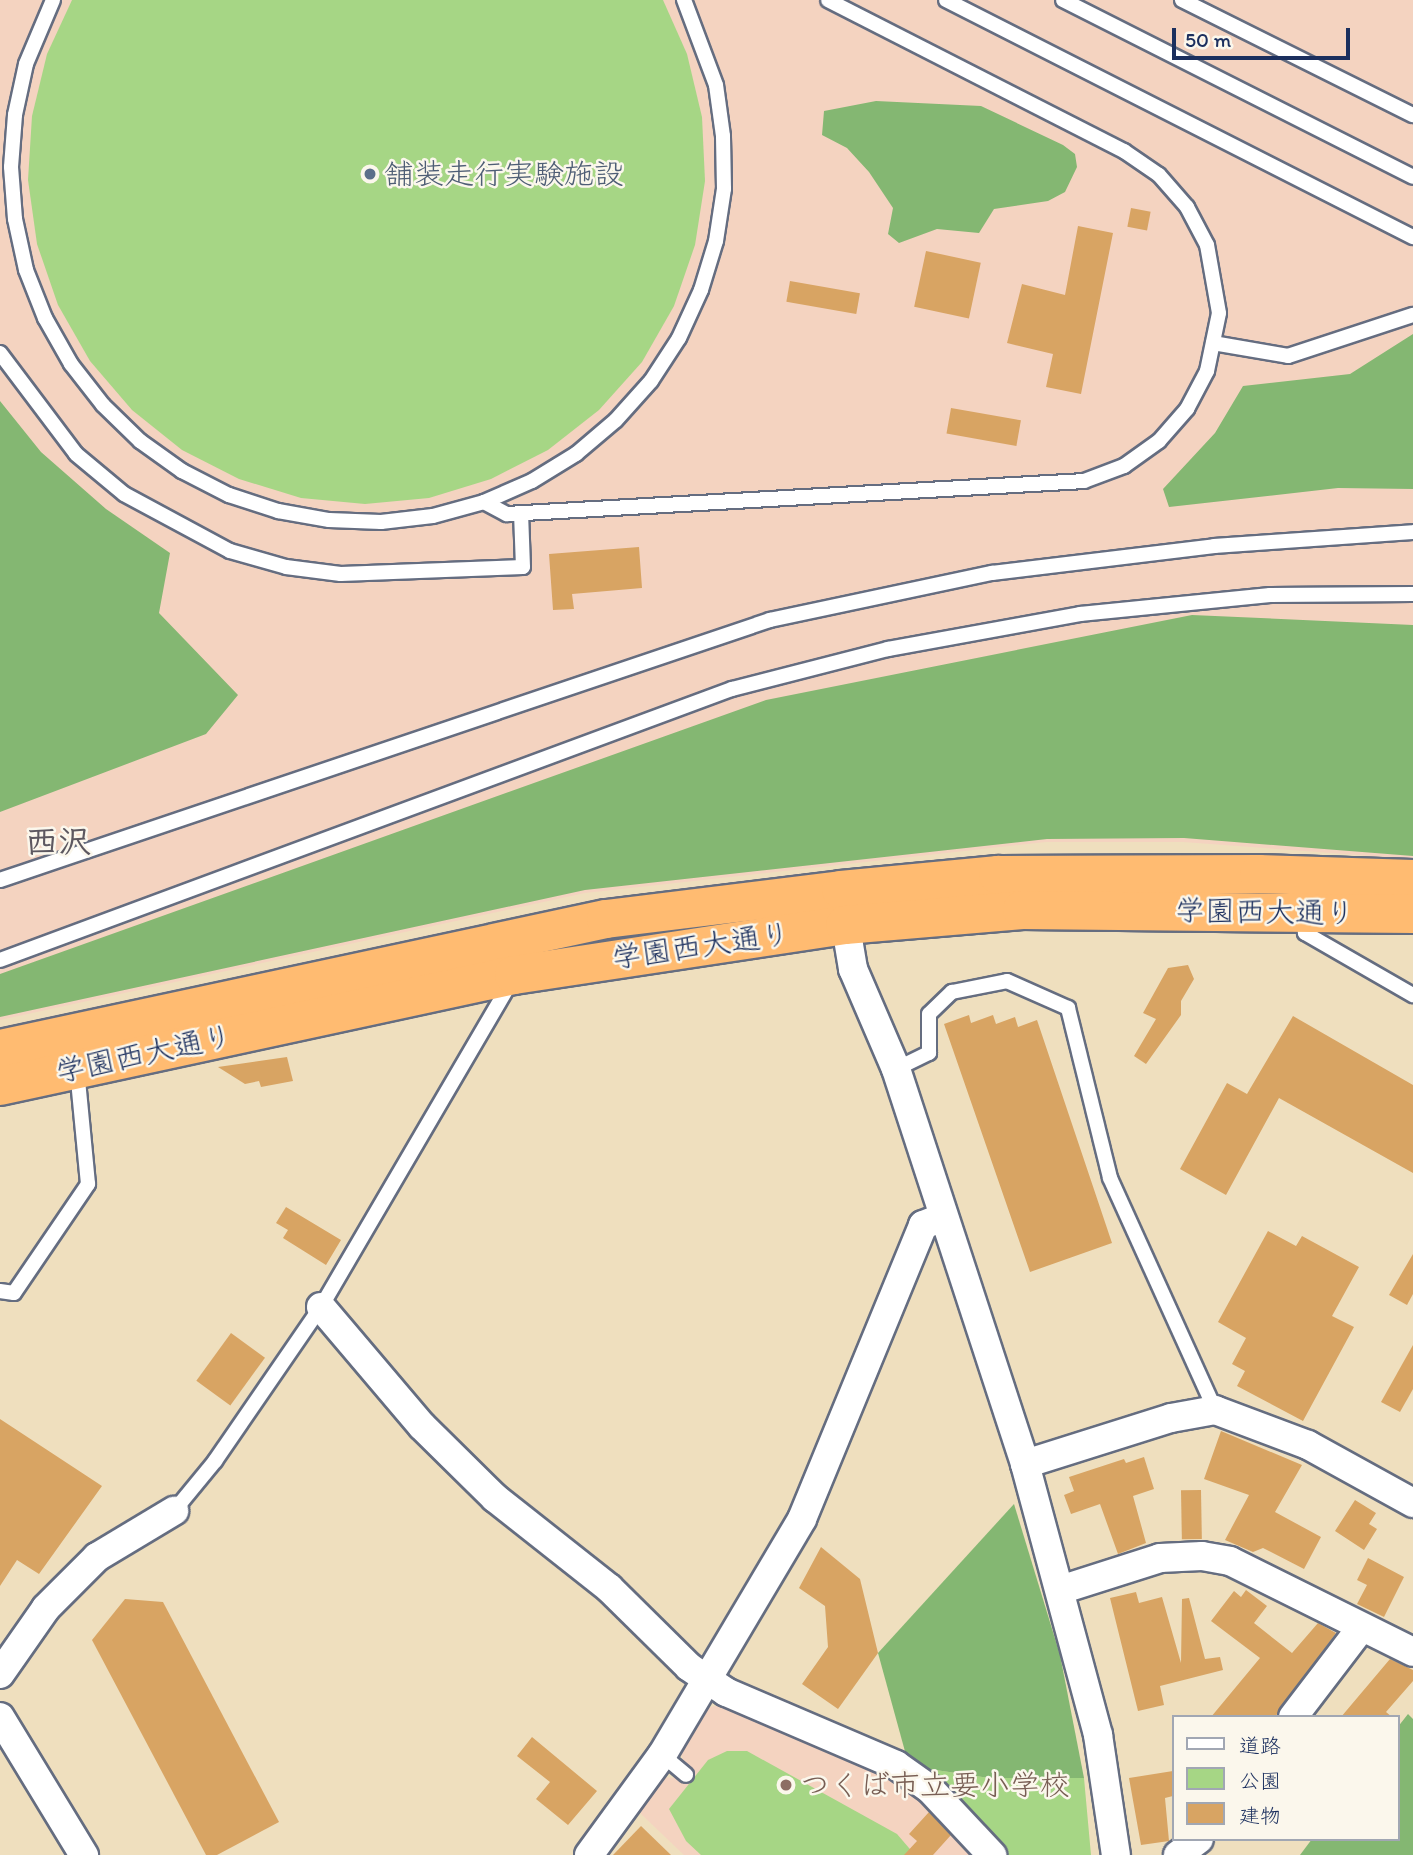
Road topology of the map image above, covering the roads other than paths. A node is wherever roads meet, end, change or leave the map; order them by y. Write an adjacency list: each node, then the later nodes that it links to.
1 (53, 0): 13 (lane)
2 (684, 0): 13 (lane)
3 (828, 0): 11 (lane)
4 (946, 0): 9 (lane)
5 (1063, 0): 8 (lane)
6 (1182, 0): 7 (lane)
7 (1413, 115)
8 (1413, 177)
9 (1413, 237)
10 (1413, 315): 11 (lane)
11 (1213, 343): 14 (lane)
12 (1, 358): 14 (lane)
13 (484, 502): 14 (lane)
14 (521, 513)
15 (1413, 532): 18 (lane)
16 (1413, 594): 22 (lane)
17 (1413, 879): 19 (highway, 学園西大通り)
18 (0, 880)
19 (843, 908): 20 (highway, 学園西大通り); 23 (highway, 学園西大通り); 25 (highway, 学園西大通り); 27 (street)
20 (1303, 911): 21 (highway, 学園西大通り); 24 (lane)
21 (1413, 914)
22 (0, 960)
23 (514, 975): 26 (highway, 学園西大通り); 31 (lane)
24 (1413, 995)
25 (0, 1049)
26 (77, 1069): 28 (highway, 学園西大通り); 30 (lane)
27 (896, 1069): 29 (street); 32 (lane)
28 (0, 1086)
29 (941, 1218): 33 (street); 40 (street)
30 (0, 1291)
31 (321, 1307): 35 (lane); 40 (street)
32 (1215, 1410): 33 (street); 34 (street)
33 (1025, 1464): 36 (street)
34 (1413, 1503)
35 (174, 1511): 39 (street)
36 (1060, 1590): 37 (street); 49 (street)
37 (1361, 1628): 38 (street); 41 (street)
38 (1413, 1652)
39 (0, 1674)
40 (708, 1680): 43 (street); 48 (street)
41 (1295, 1715)
42 (0, 1717): 46 (street)
43 (659, 1752): 44 (lane); 47 (street)
44 (686, 1775)
45 (1196, 1841): 50 (street)
46 (84, 1855)
47 (589, 1855)
48 (992, 1855)
49 (1116, 1855)
50 (1178, 1855)

